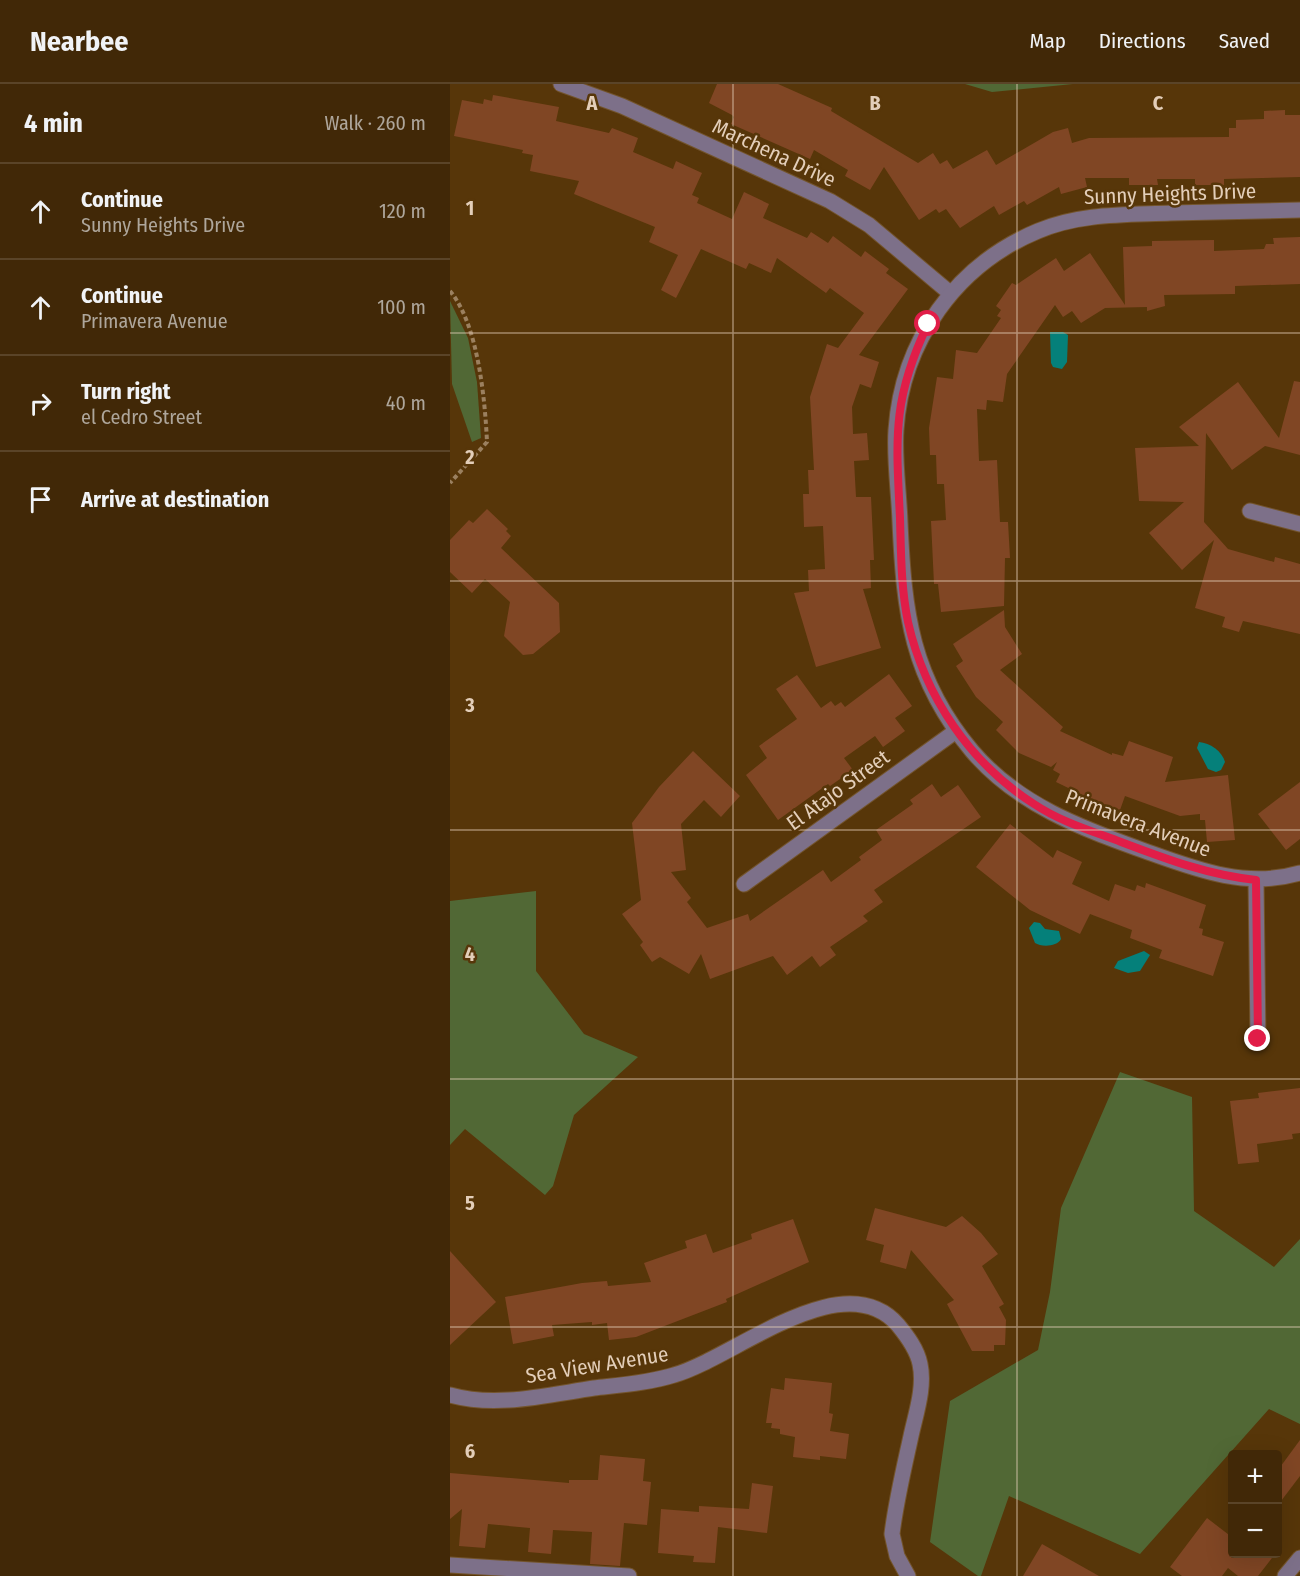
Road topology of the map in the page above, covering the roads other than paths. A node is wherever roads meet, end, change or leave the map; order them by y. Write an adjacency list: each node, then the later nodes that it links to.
1 (561, 84): 3 (street, Marchena Drive)
2 (1300, 210): 3 (street, Sunny Heights Drive)
3 (950, 293): 6 (street, Sunny Heights Drive)
4 (1250, 511): 5 (street)
5 (1300, 524)
6 (956, 731): 8 (street, Primavera Avenue); 9 (street, El Atajo Street)
7 (1300, 873): 8 (street, Primavera Avenue)
8 (1256, 880): 10 (street)
9 (744, 884)
10 (1258, 1039)
11 (450, 1395): 15 (street, Sea View Avenue)
12 (1300, 1558): 16 (street)
13 (450, 1565): 14 (street)
14 (629, 1576)
15 (908, 1576)
16 (1285, 1576)

